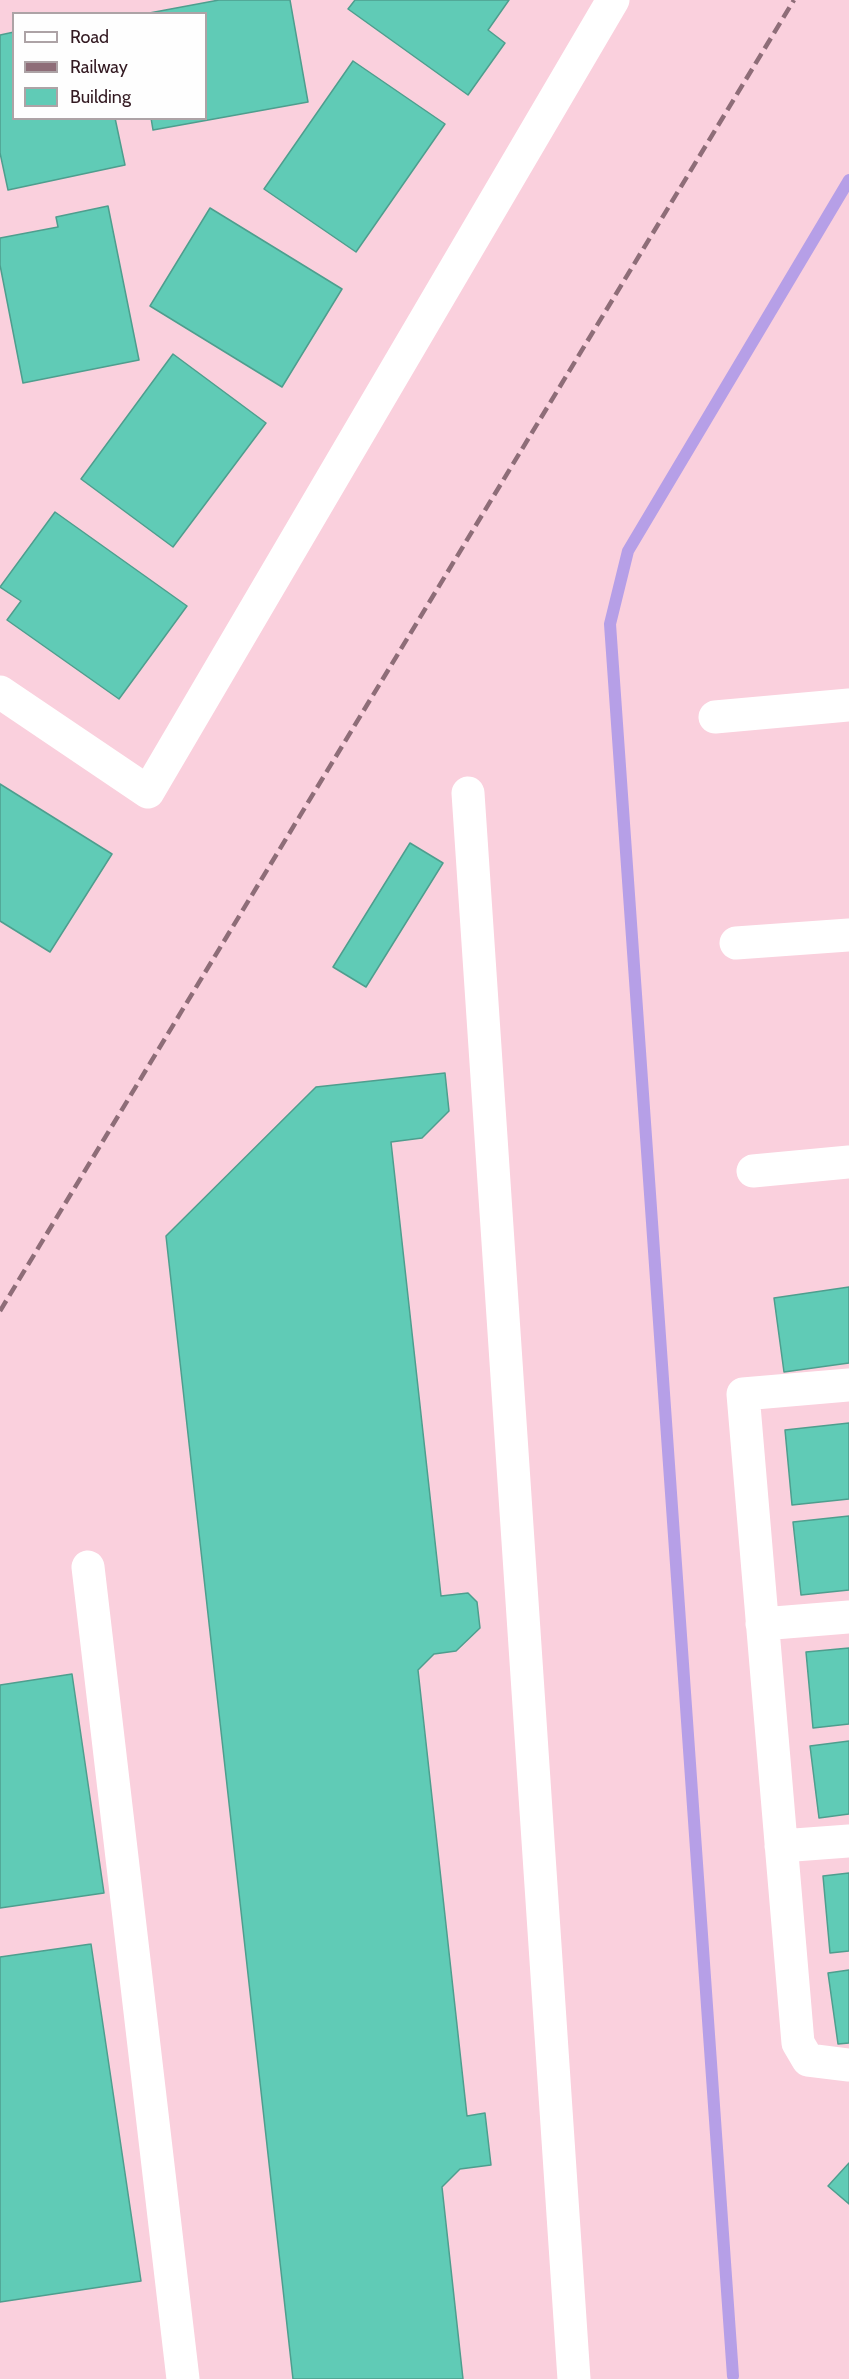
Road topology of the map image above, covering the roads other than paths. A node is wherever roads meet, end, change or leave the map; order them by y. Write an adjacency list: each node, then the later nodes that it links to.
1 (613, 0): 2 (lane)
2 (0, 693)
3 (849, 705): 4 (lane)
4 (715, 717)
5 (468, 793): 18 (lane)
6 (849, 935): 7 (lane)
7 (736, 944)
8 (849, 1162): 9 (lane)
9 (753, 1171)
10 (849, 1385): 13 (lane)
11 (88, 1567): 17 (lane)
12 (849, 1617): 13 (lane)
13 (762, 1624): 15 (lane)
14 (849, 1841): 15 (lane)
15 (781, 1846): 16 (lane)
16 (849, 2065)
17 (183, 2379)
18 (574, 2379)

